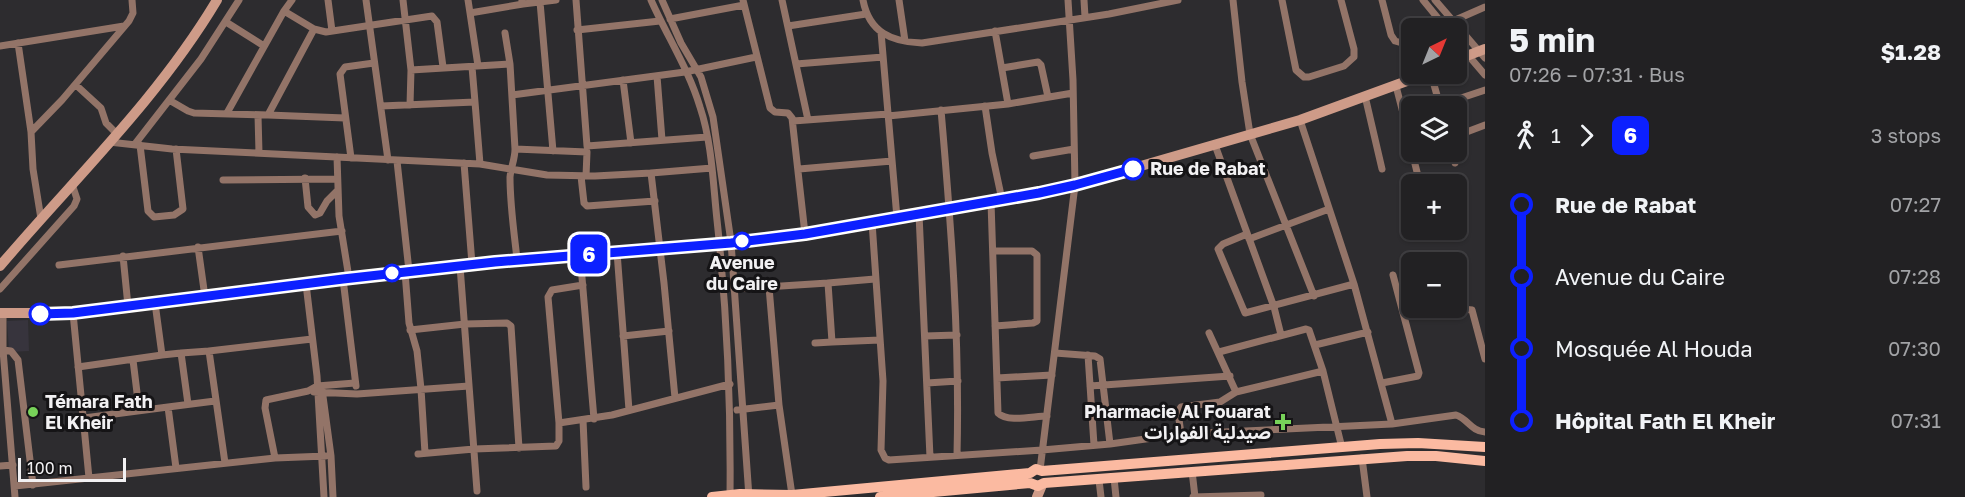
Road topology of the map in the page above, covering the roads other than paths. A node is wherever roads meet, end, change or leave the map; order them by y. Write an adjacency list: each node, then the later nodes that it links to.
1 (132, 0): 42 (street)
2 (217, 0): 105 (main road)
3 (239, 0): 41 (street)
4 (292, 0): 30 (street)
5 (328, 0): 47 (street)
6 (366, 0): 43 (street)
7 (403, 0): 39 (street)
8 (468, 0): 31 (street)
9 (554, 0): 27 (street)
10 (576, 0): 46 (street)
11 (651, 0): 40 (street)
12 (662, 0): 37 (street)
13 (782, 0): 44 (street)
14 (863, 0): 32 (street)
15 (899, 0): 52 (street)
16 (1068, 0): 38 (street)
17 (1084, 0): 33 (street)
18 (1178, 0): 33 (street)
19 (1233, 0): 103 (street)
20 (1282, 0): 21 (street)
21 (1341, 0)
22 (1382, 0): 54 (street)
23 (1423, 0): 34 (street)
24 (1435, 0): 35 (street)
25 (1481, 0): 29 (street)
26 (523, 2): 27 (street); 31 (street)
27 (540, 2): 77 (street)
28 (743, 3): 37 (street); 59 (street)
29 (1484, 8): 36 (street)
30 (284, 11): 45 (street); 56 (street)
31 (470, 13): 65 (street)
32 (866, 14): 44 (street); 49 (street)
33 (1085, 17): 38 (street)
34 (1436, 18)
35 (1451, 18)
36 (1458, 18)
37 (670, 19): 68 (street)
38 (1070, 19): 48 (street); 79 (street)
39 (406, 20): 43 (street); 64 (street); 67 (street)
40 (660, 21): 46 (street); 69 (street)
41 (226, 22): 56 (street); 84 (street)
42 (124, 26): 53 (street); 74 (street)
43 (370, 26): 47 (street); 61 (street)
44 (788, 26): 63 (street)
45 (314, 29): 47 (street); 93 (street)
46 (577, 30): 75 (street)
47 (332, 31)
48 (995, 31): 52 (street); 66 (street)
49 (881, 32): 52 (street); 60 (street)
50 (505, 33): 62 (street)
51 (1467, 35): 57 (street)
52 (905, 41)
53 (18, 43): 55 (street); 101 (street)
54 (1401, 43)
55 (0, 46)
56 (264, 46): 92 (street)
57 (1483, 53): 58 (main road)
58 (1468, 56): 70 (street)
59 (756, 57): 68 (street); 99 (street)
60 (883, 57): 63 (street); 95 (street)
61 (374, 63): 88 (street); 96 (street)
62 (510, 64): 65 (street); 80 (street)
63 (796, 64): 97 (street)
64 (444, 67): 65 (street); 67 (street)
65 (475, 67): 85 (street)
66 (1002, 68): 83 (street); 86 (street)
67 (411, 70): 87 (street)
68 (697, 70): 69 (street); 150 (street)
69 (685, 72): 71 (street); 104 (street)
70 (1485, 75)
71 (657, 76): 72 (street); 106 (street)
72 (623, 80): 75 (street); 107 (street)
73 (1401, 84): 76 (main road)
74 (76, 85): 101 (street); 105 (street)
75 (583, 85): 77 (street); 112 (street)
76 (1396, 86): 81 (main road); 90 (street)
77 (549, 90): 80 (street); 114 (street)
78 (1485, 90): 82 (street)
79 (1073, 93): 83 (street); 113 (street)
80 (512, 95): 111 (street)
81 (1365, 96): 98 (main road); 127 (street)
82 (1467, 96)
83 (1048, 97): 86 (street)
84 (169, 100): 92 (street); 108 (street)
85 (475, 102): 87 (street); 123 (street)
86 (1008, 104): 89 (street)
87 (410, 105): 88 (street)
88 (381, 106): 119 (street)
89 (985, 106): 91 (street); 137 (street)
90 (1401, 106)
91 (941, 110): 95 (street); 138 (street)
92 (227, 113): 94 (street)
93 (268, 114): 94 (street); 96 (street)
94 (258, 115): 115 (street)
95 (888, 115): 97 (street); 121 (street)
96 (345, 118): 118 (street)
97 (808, 120): 99 (street)
98 (1300, 120): 103 (main road); 139 (street)
99 (793, 121): 125 (street)
100 (1484, 126): 102 (street)
101 (31, 132): 142 (street)
102 (1467, 132)
103 (1250, 134): 109 (main road); 144 (street)
104 (707, 137): 106 (street); 124 (street)
105 (113, 138): 108 (street); 133 (main road)
106 (662, 141): 107 (street)
107 (631, 143): 112 (street)
108 (137, 145): 110 (street); 110 (street)
109 (1215, 145): 134 (main road); 148 (street)
110 (176, 149): 115 (street)
111 (515, 149): 114 (street); 126 (street)
112 (587, 149): 114 (street); 129 (street)
113 (1074, 149): 116 (street); 134 (street)
114 (553, 151)
115 (259, 153): 117 (street)
116 (1033, 156)
117 (337, 157): 118 (street); 131 (street)
118 (351, 158): 119 (street)
119 (388, 160): 120 (street)
120 (398, 160): 122 (street); 162 (street)
121 (892, 161): 125 (street); 141 (street)
122 (464, 163): 123 (street); 158 (street)
123 (480, 164): 126 (street)
124 (712, 168): 128 (street); 150 (street)
125 (799, 168): 147 (street)
126 (511, 169): 129 (street); 157 (street)
127 (1382, 169)
128 (651, 173): 129 (street); 136 (street)
129 (584, 176): 136 (street)
130 (305, 178): 131 (street); 132 (street); 135 (street)
131 (337, 179): 135 (street)
132 (223, 180)
133 (72, 184): 142 (main road); 149 (street)
134 (1075, 185): 137 (main road); 200 (street)
135 (337, 191): 146 (street)
136 (655, 201): 152 (street)
137 (997, 201): 138 (main road); 153 (street)
138 (950, 208): 140 (main road); 187 (street)
139 (1329, 209): 144 (street); 168 (street)
140 (919, 214): 141 (main road); 190 (street)
141 (897, 218): 143 (main road)
142 (41, 219): 145 (main road)
143 (872, 222): 147 (main road); 165 (street)
144 (1287, 225): 148 (street); 173 (street)
145 (33, 228): 149 (street); 160 (main road)
146 (342, 231): 151 (street); 164 (street)
147 (805, 234): 150 (main road)
148 (1248, 236): 177 (street); 177 (street)
149 (45, 238): 171 (street)
150 (725, 243): 152 (main road); 172 (street); 214 (street)
151 (198, 247): 156 (street); 174 (street)
152 (660, 248): 154 (main road); 184 (street)
153 (993, 251): 182 (street); 182 (street)
154 (617, 252): 155 (main road); 189 (street)
155 (580, 254): 157 (main road); 169 (street)
156 (123, 256): 159 (street); 176 (street)
157 (517, 260): 158 (main road)
158 (472, 264): 161 (main road)
159 (59, 265)
160 (0, 266)
161 (460, 266): 162 (main road); 181 (street)
162 (407, 272): 164 (main road); 183 (street)
163 (1393, 275): 213 (street)
164 (346, 278): 167 (main road); 211 (street)
165 (875, 279): 166 (street); 192 (street)
166 (828, 283): 170 (street); 193 (street)
167 (306, 284): 174 (main road); 191 (street)
168 (1354, 284): 173 (street); 185 (street)
169 (583, 285): 233 (street); 236 (street)
170 (769, 287): 172 (street); 225 (street)
171 (0, 289)
172 (734, 289): 229 (street)
173 (1314, 296): 177 (street)
174 (205, 297): 175 (main road)
175 (155, 303): 176 (main road); 201 (street)
176 (128, 306): 180 (main road)
177 (1274, 307): 188 (street)
178 (1467, 309): 203 (street)
179 (1, 313): 180 (main road); 196 (street)
180 (73, 313): 205 (street)
181 (465, 324): 183 (street); 216 (street); 245 (street)
182 (995, 326): 209 (street)
183 (410, 330): 219 (street)
184 (669, 330): 189 (street); 222 (street)
185 (1368, 332): 195 (street); 213 (street)
186 (1209, 333): 198 (street)
187 (957, 335): 190 (street); 210 (street)
188 (1281, 335): 195 (street); 198 (street)
189 (623, 336): 228 (street)
190 (925, 336): 212 (street)
191 (312, 339): 197 (street); 218 (street)
192 (880, 340): 193 (street); 252 (street)
193 (832, 342): 194 (street)
194 (815, 343)
195 (1315, 345): 206 (street)
196 (1, 351): 235 (street); 237 (street)
197 (209, 351): 199 (street); 223 (street)
198 (1219, 352): 208 (street)
199 (181, 353): 201 (street); 224 (street)
200 (1055, 353): 202 (street); 207 (street)
201 (162, 355): 204 (street)
202 (1088, 355): 215 (street); 217 (street)
203 (1485, 359)
204 (133, 360): 205 (street); 227 (street)
205 (78, 367): 232 (street)
206 (1323, 371): 220 (street); 239 (street)
207 (1052, 375): 209 (street); 231 (street)
208 (1230, 376): 215 (street); 220 (street)
209 (997, 378): 231 (street)
210 (958, 381): 212 (street); 251 (street)
211 (356, 383): 218 (street); 221 (street)
212 (927, 383): 252 (street)
213 (1382, 383): 238 (street)
214 (730, 384): 222 (street); 230 (street)
215 (1103, 385): 217 (street); 242 (street)
216 (470, 386): 219 (street); 247 (street)
217 (1090, 386): 243 (street)
218 (319, 389): 221 (street); 249 (street); 250 (street); 253 (street)
219 (421, 389): 221 (street); 247 (street)
220 (1236, 392): 241 (street)
221 (357, 393)
222 (675, 398): 228 (street)
223 (215, 400): 224 (street); 256 (street)
224 (188, 404): 226 (street)
225 (779, 405): 229 (street); 269 (street)
226 (168, 406): 227 (street); 259 (street)
227 (139, 409): 232 (street)
228 (629, 410): 233 (street)
229 (741, 410): 230 (street); 272 (street)
230 (731, 411): 271 (street)
231 (1047, 416): 248 (street)
232 (84, 418): 261 (street)
233 (594, 418): 234 (street)
234 (583, 420): 236 (street); 267 (street)
235 (26, 422): 237 (street); 265 (street)
236 (559, 423): 245 (street)
237 (9, 424): 257 (street)
238 (1392, 424): 239 (street); 240 (street)
239 (1337, 426): 241 (street); 246 (street)
240 (1485, 432)
241 (1181, 434): 242 (street)
242 (1110, 444): 243 (street)
243 (1094, 445): 248 (street)
244 (1485, 447): 246 (main road)
245 (519, 448): 247 (street)
246 (1342, 448): 262 (main road)
247 (474, 449): 268 (street)
248 (1042, 450): 251 (street); 262 (street)
249 (321, 456): 250 (street); 253 (street); 274 (street)
250 (331, 456): 275 (street)
251 (957, 456): 252 (street)
252 (930, 457)
253 (274, 458): 256 (street)
254 (1362, 458): 255 (main road); 260 (main road); 283 (street)
255 (1485, 461)
256 (225, 463): 259 (street)
257 (13, 465): 258 (street); 266 (street)
258 (0, 466)
259 (176, 468): 261 (street)
260 (1192, 471): 263 (main road); 282 (street)
261 (89, 478): 265 (street)
262 (1037, 478): 264 (main road); 269 (main road); 277 (main road); 278 (main road); 279 (main road)
263 (1114, 478): 264 (main road); 281 (street)
264 (1100, 480): 280 (street)
265 (33, 485): 266 (street)
266 (15, 486): 273 (street)
267 (586, 487)
268 (477, 491)
269 (792, 495): 272 (main road)
270 (1261, 495): 282 (street)
271 (730, 496): 272 (main road); 276 (main road)
272 (749, 496)
273 (15, 497)
274 (324, 497)
275 (333, 497)
276 (712, 497)
277 (880, 497)
278 (1031, 497)
279 (1037, 497)
280 (1101, 497)
281 (1116, 497)
282 (1195, 497)
283 (1367, 497)

